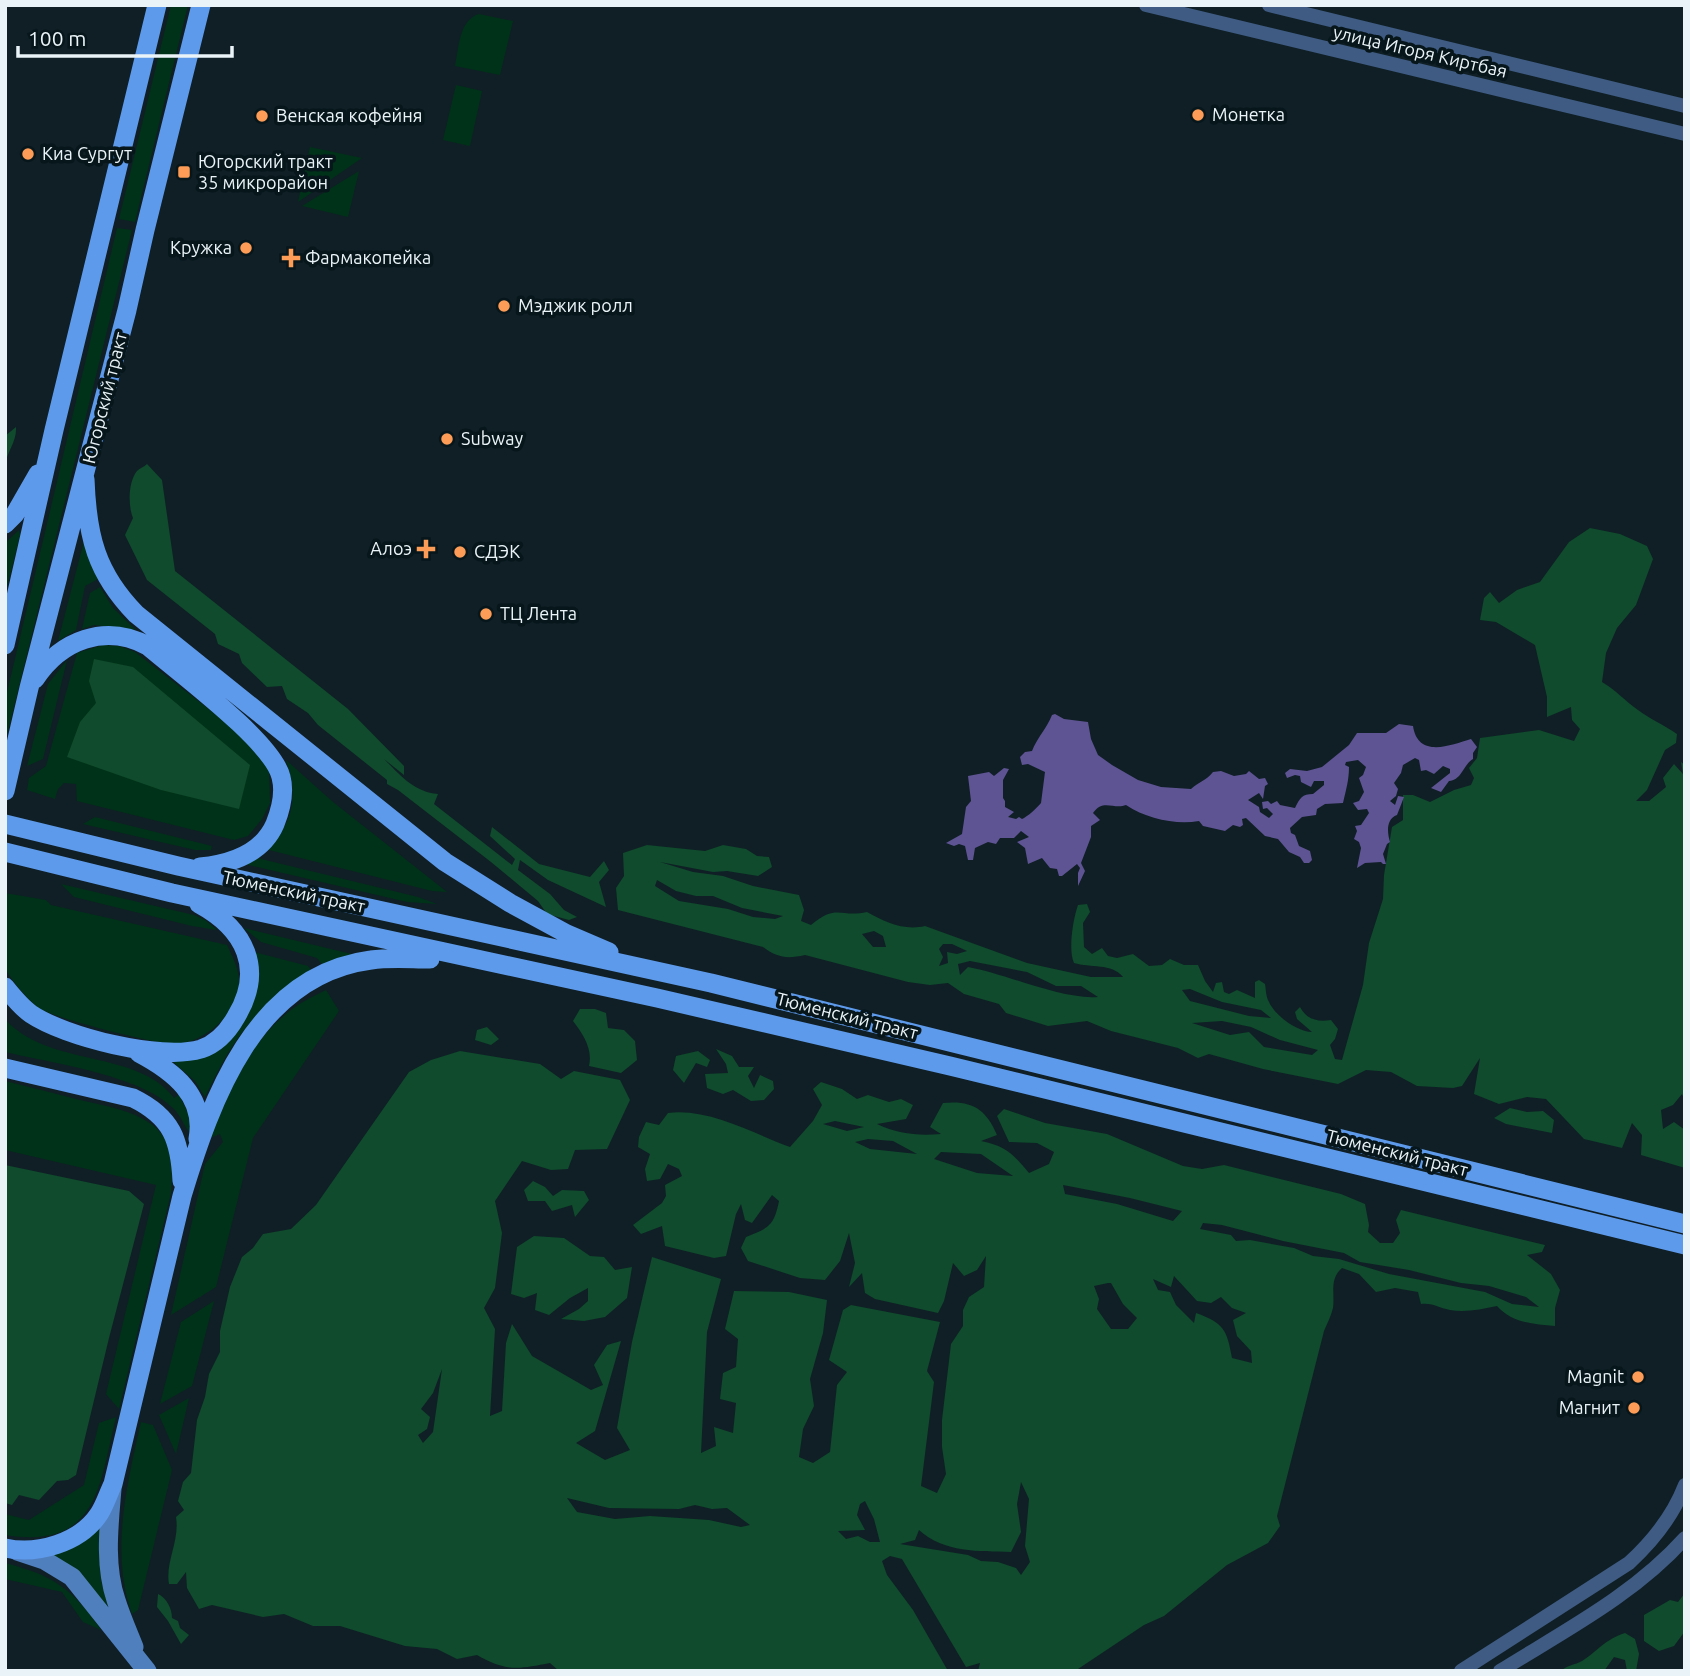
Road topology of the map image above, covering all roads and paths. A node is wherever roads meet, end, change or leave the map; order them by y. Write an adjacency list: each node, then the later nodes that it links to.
1 (157, 5): 7 (main road)
2 (201, 5): 8 (main road, Югорский тракт)
3 (1146, 5): 6 (street, улица Игоря Киртбая)
4 (1269, 5): 5 (street, улица Игоря Киртбая)
5 (1685, 106)
6 (1685, 134)
7 (54, 430): 9 (main road); 10 (main road)
8 (85, 479): 11 (main road, Югорский тракт); 18 (main road)
9 (5, 524)
10 (5, 645)
11 (29, 688): 12 (main road, Югорский тракт); 15 (main road)
12 (5, 791)
13 (5, 824): 15 (main road, Тюменский тракт)
14 (5, 852): 16 (main road, Тюменский тракт)
15 (178, 866): 18 (main road, Тюменский тракт)
16 (172, 893): 17 (main road, Тюменский тракт); 20 (main road)
17 (492, 964): 22 (main road); 25 (main road, Тюменский тракт)
18 (711, 982): 24 (main road, Тюменский тракт)
19 (5, 987): 20 (main road)
20 (128, 1048): 22 (main road)
21 (5, 1068): 23 (main road)
22 (194, 1156): 23 (main road)
23 (182, 1196): 26 (main road)
24 (1685, 1224)
25 (1685, 1245)
26 (113, 1484): 29 (main road); 30 (main road)
27 (1685, 1485): 31 (street)
28 (1685, 1538): 32 (street)
29 (11, 1549): 30 (main road)
30 (143, 1664)
31 (1461, 1671)
32 (1500, 1671)

